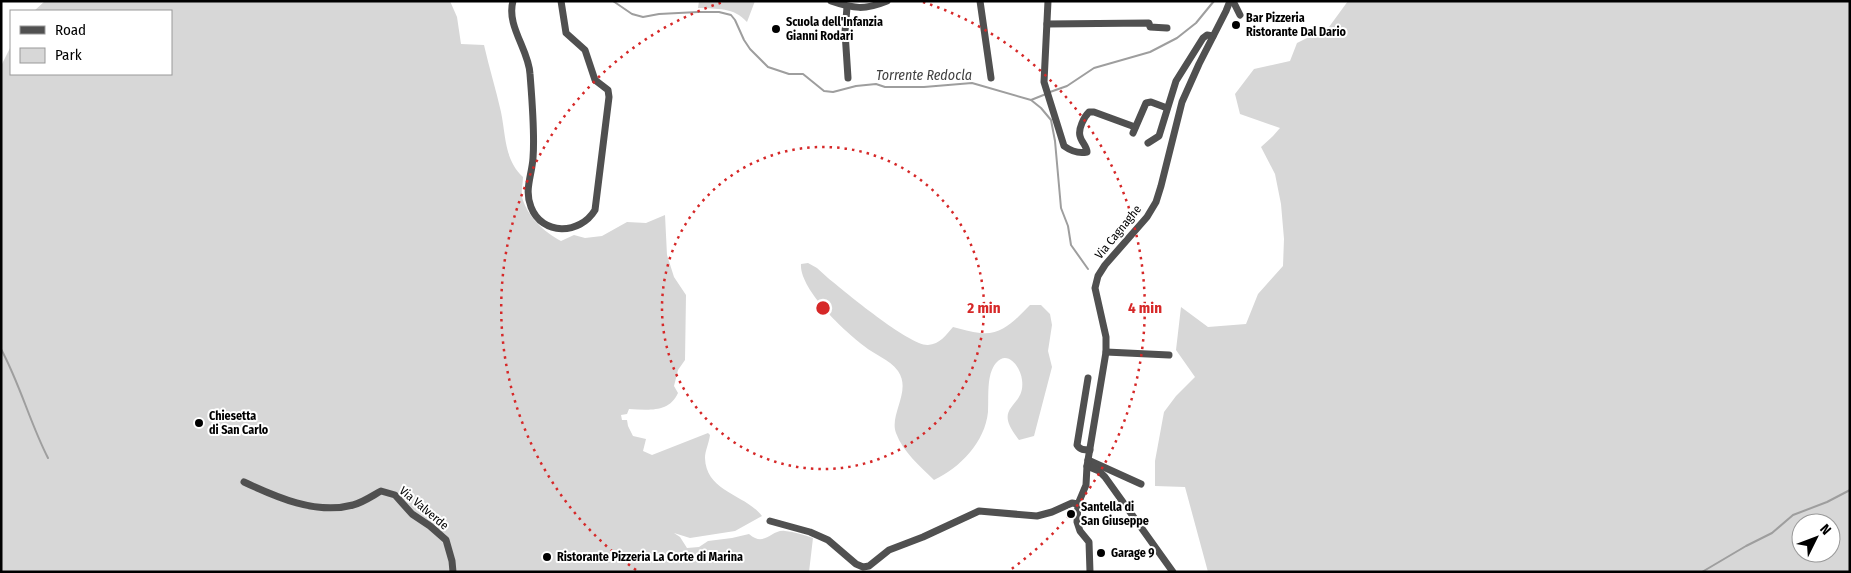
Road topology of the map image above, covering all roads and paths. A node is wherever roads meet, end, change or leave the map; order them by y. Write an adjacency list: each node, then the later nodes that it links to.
1 (513, 1): 2 (street)
2 (561, 1)
3 (831, 1): 8 (street)
4 (887, 1): 8 (street)
5 (980, 1): 14 (street)
6 (1048, 1): 10 (street)
7 (1232, 1): 9 (street); 12 (street, Via Cagnaghe)
8 (847, 7): 13 (street)
9 (1240, 15)
10 (1047, 24): 11 (street); 15 (street)
11 (1167, 28)
12 (1213, 36): 15 (street, Via Cagnaghe); 17 (street, Via Cagnaghe)
13 (848, 78)
14 (991, 78)
15 (1167, 108): 16 (street, Via Cagnaghe)
16 (1148, 144)
17 (1106, 352): 18 (street); 20 (street, Via Cagnaghe)
18 (1169, 355)
19 (1088, 378): 20 (street)
20 (1090, 450): 21 (street, Via Cagnaghe)
21 (1088, 463): 23 (street); 24 (street, Via Cagnaghe); 28 (street)
22 (244, 482): 26 (street, Via Valverde)
23 (1141, 484)
24 (1078, 504): 25 (street); 27 (street, Via Cagnaghe)
25 (770, 521)
26 (453, 572)
27 (1090, 572)
28 (1173, 572)

